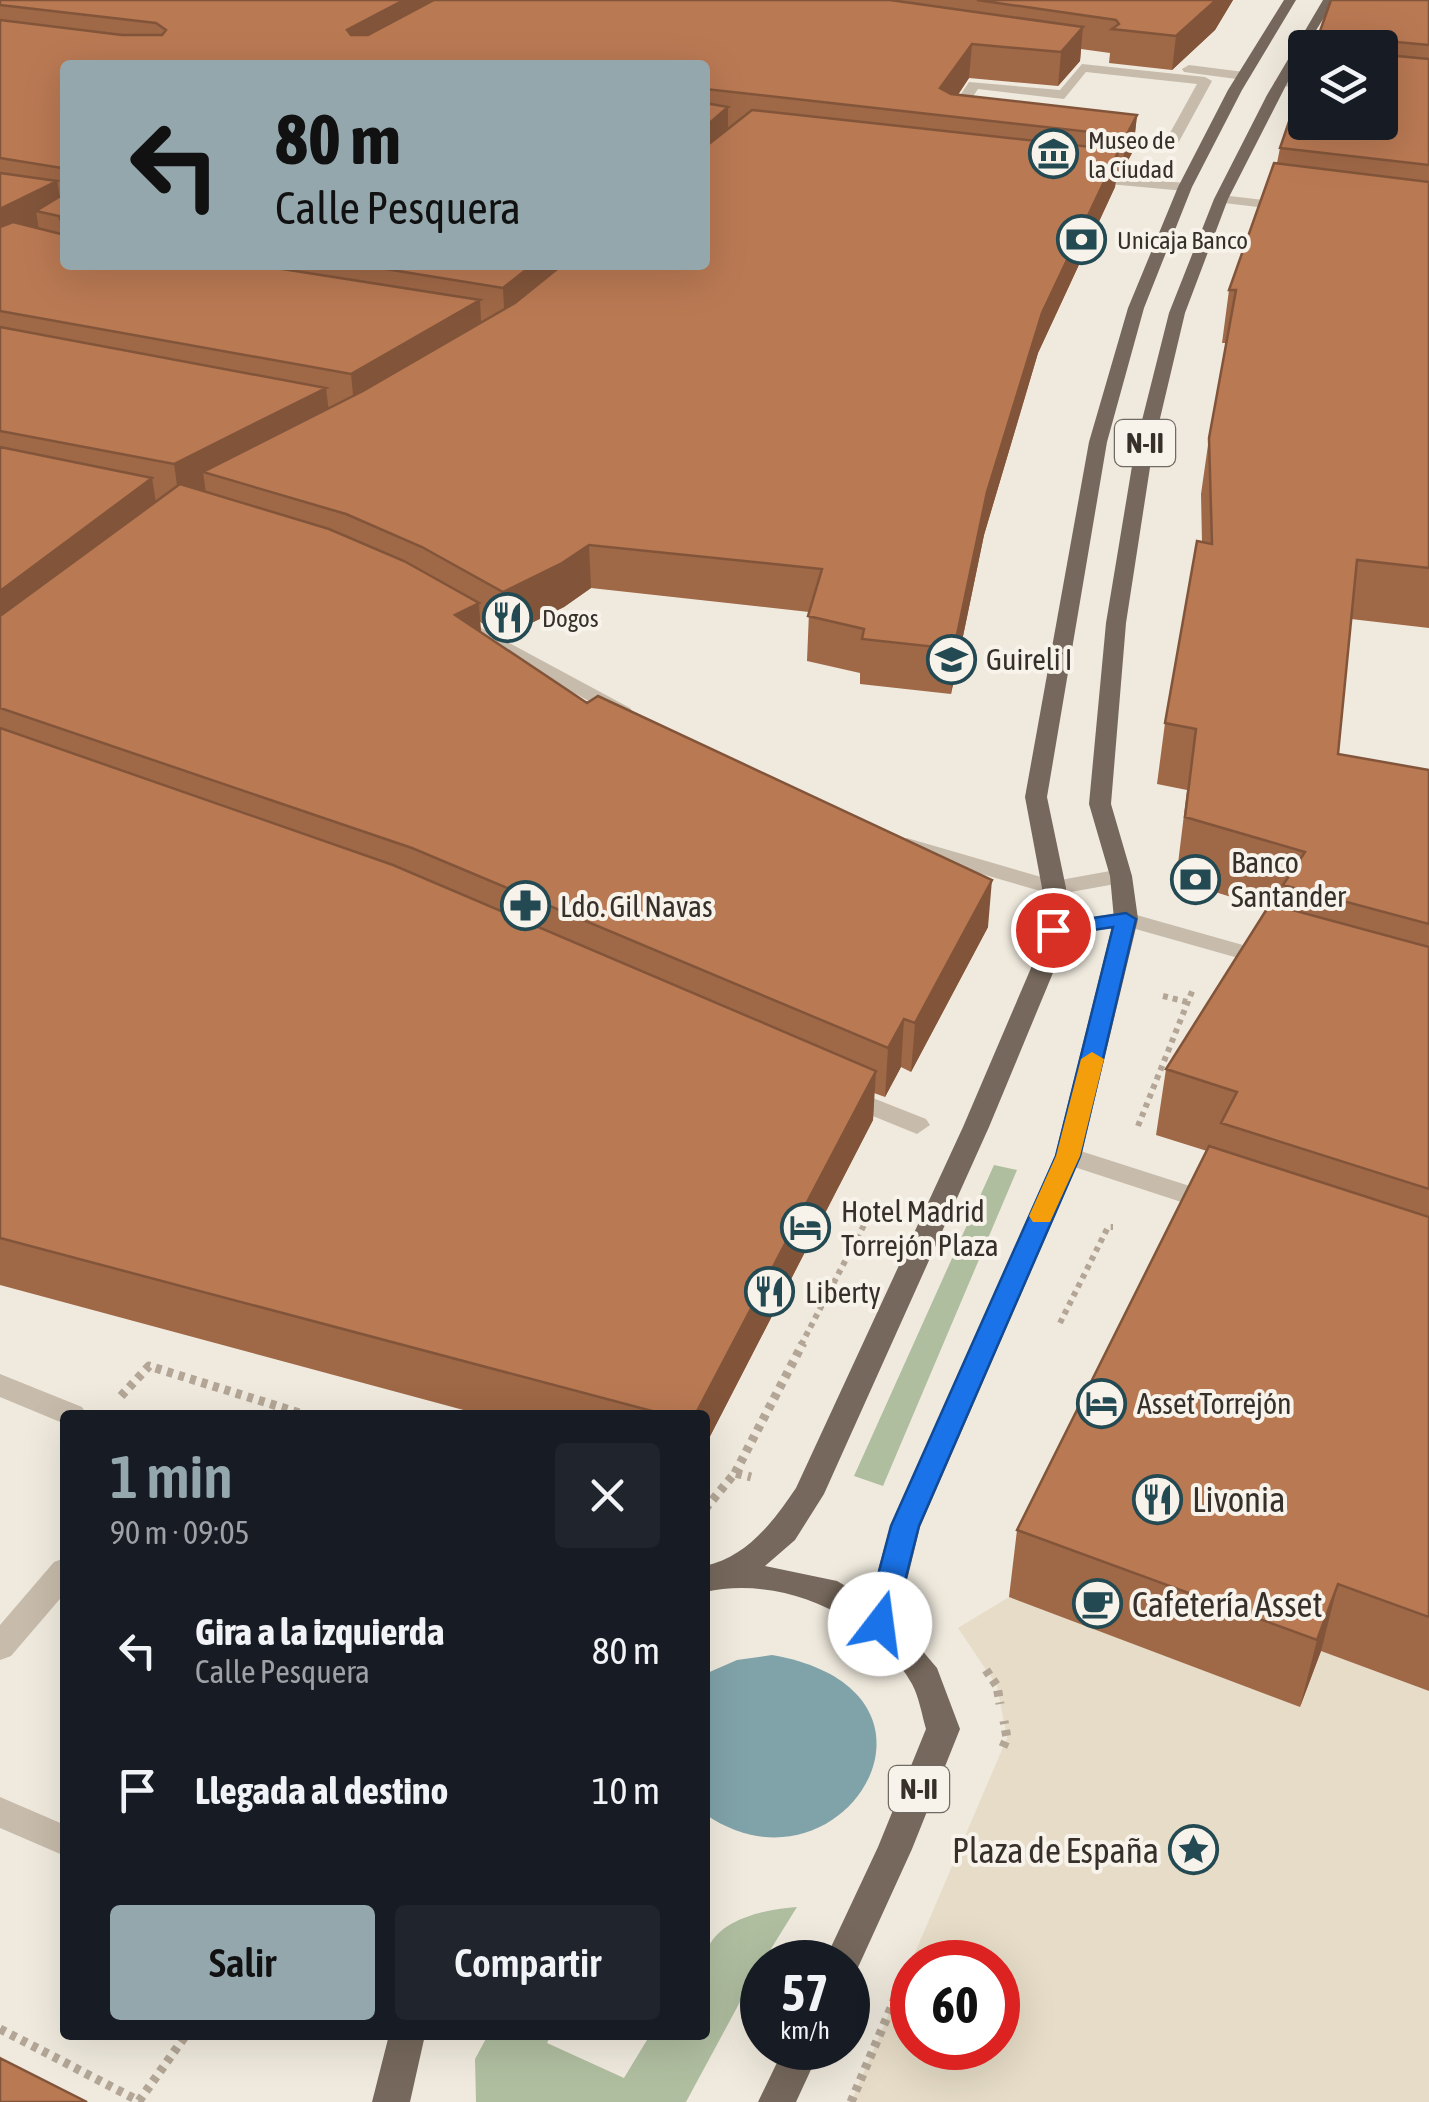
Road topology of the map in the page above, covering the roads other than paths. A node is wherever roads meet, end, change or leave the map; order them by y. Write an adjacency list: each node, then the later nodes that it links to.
1 (1290, 0): 4 (main road, N-II)
2 (1329, 0): 5 (main road, N-II)
3 (1080, 54): 4 (street)
4 (1244, 76): 9 (main road, N-II)
5 (1281, 82): 6 (street); 10 (main road, N-II)
6 (1288, 83)
7 (971, 130): 7 (street)
8 (1057, 176): 9 (street)
9 (1185, 187): 16 (main road, N-II)
10 (1222, 198): 11 (street); 15 (main road, N-II)
11 (1314, 210)
12 (448, 616): 13 (street)
13 (642, 721)
14 (894, 840): 16 (street)
15 (1121, 876): 16 (street); 17 (main road, N-II)
16 (1054, 888): 18 (main road, N-II)
17 (1126, 919): 18 (street); 19 (street); 22 (main road, N-II)
18 (1053, 930): 26 (main road, N-II)
19 (1302, 969)
20 (818, 1083): 21 (street)
21 (917, 1125)
22 (1068, 1156): 23 (street); 29 (main road, N-II)
23 (1245, 1214)
24 (0, 1386): 25 (street)
25 (60, 1410)
26 (736, 1572): 28 (main road, N-II); 29 (main road, N-II)
27 (60, 1576): 30 (street)
28 (710, 1578)
29 (880, 1624): 33 (main road, N-II)
30 (0, 1647)
31 (0, 1812): 32 (street)
32 (60, 1840)
33 (852, 1940)
34 (405, 2040): 36 (main road)
35 (792, 2070): 37 (main road)
36 (392, 2102)
37 (777, 2102)

